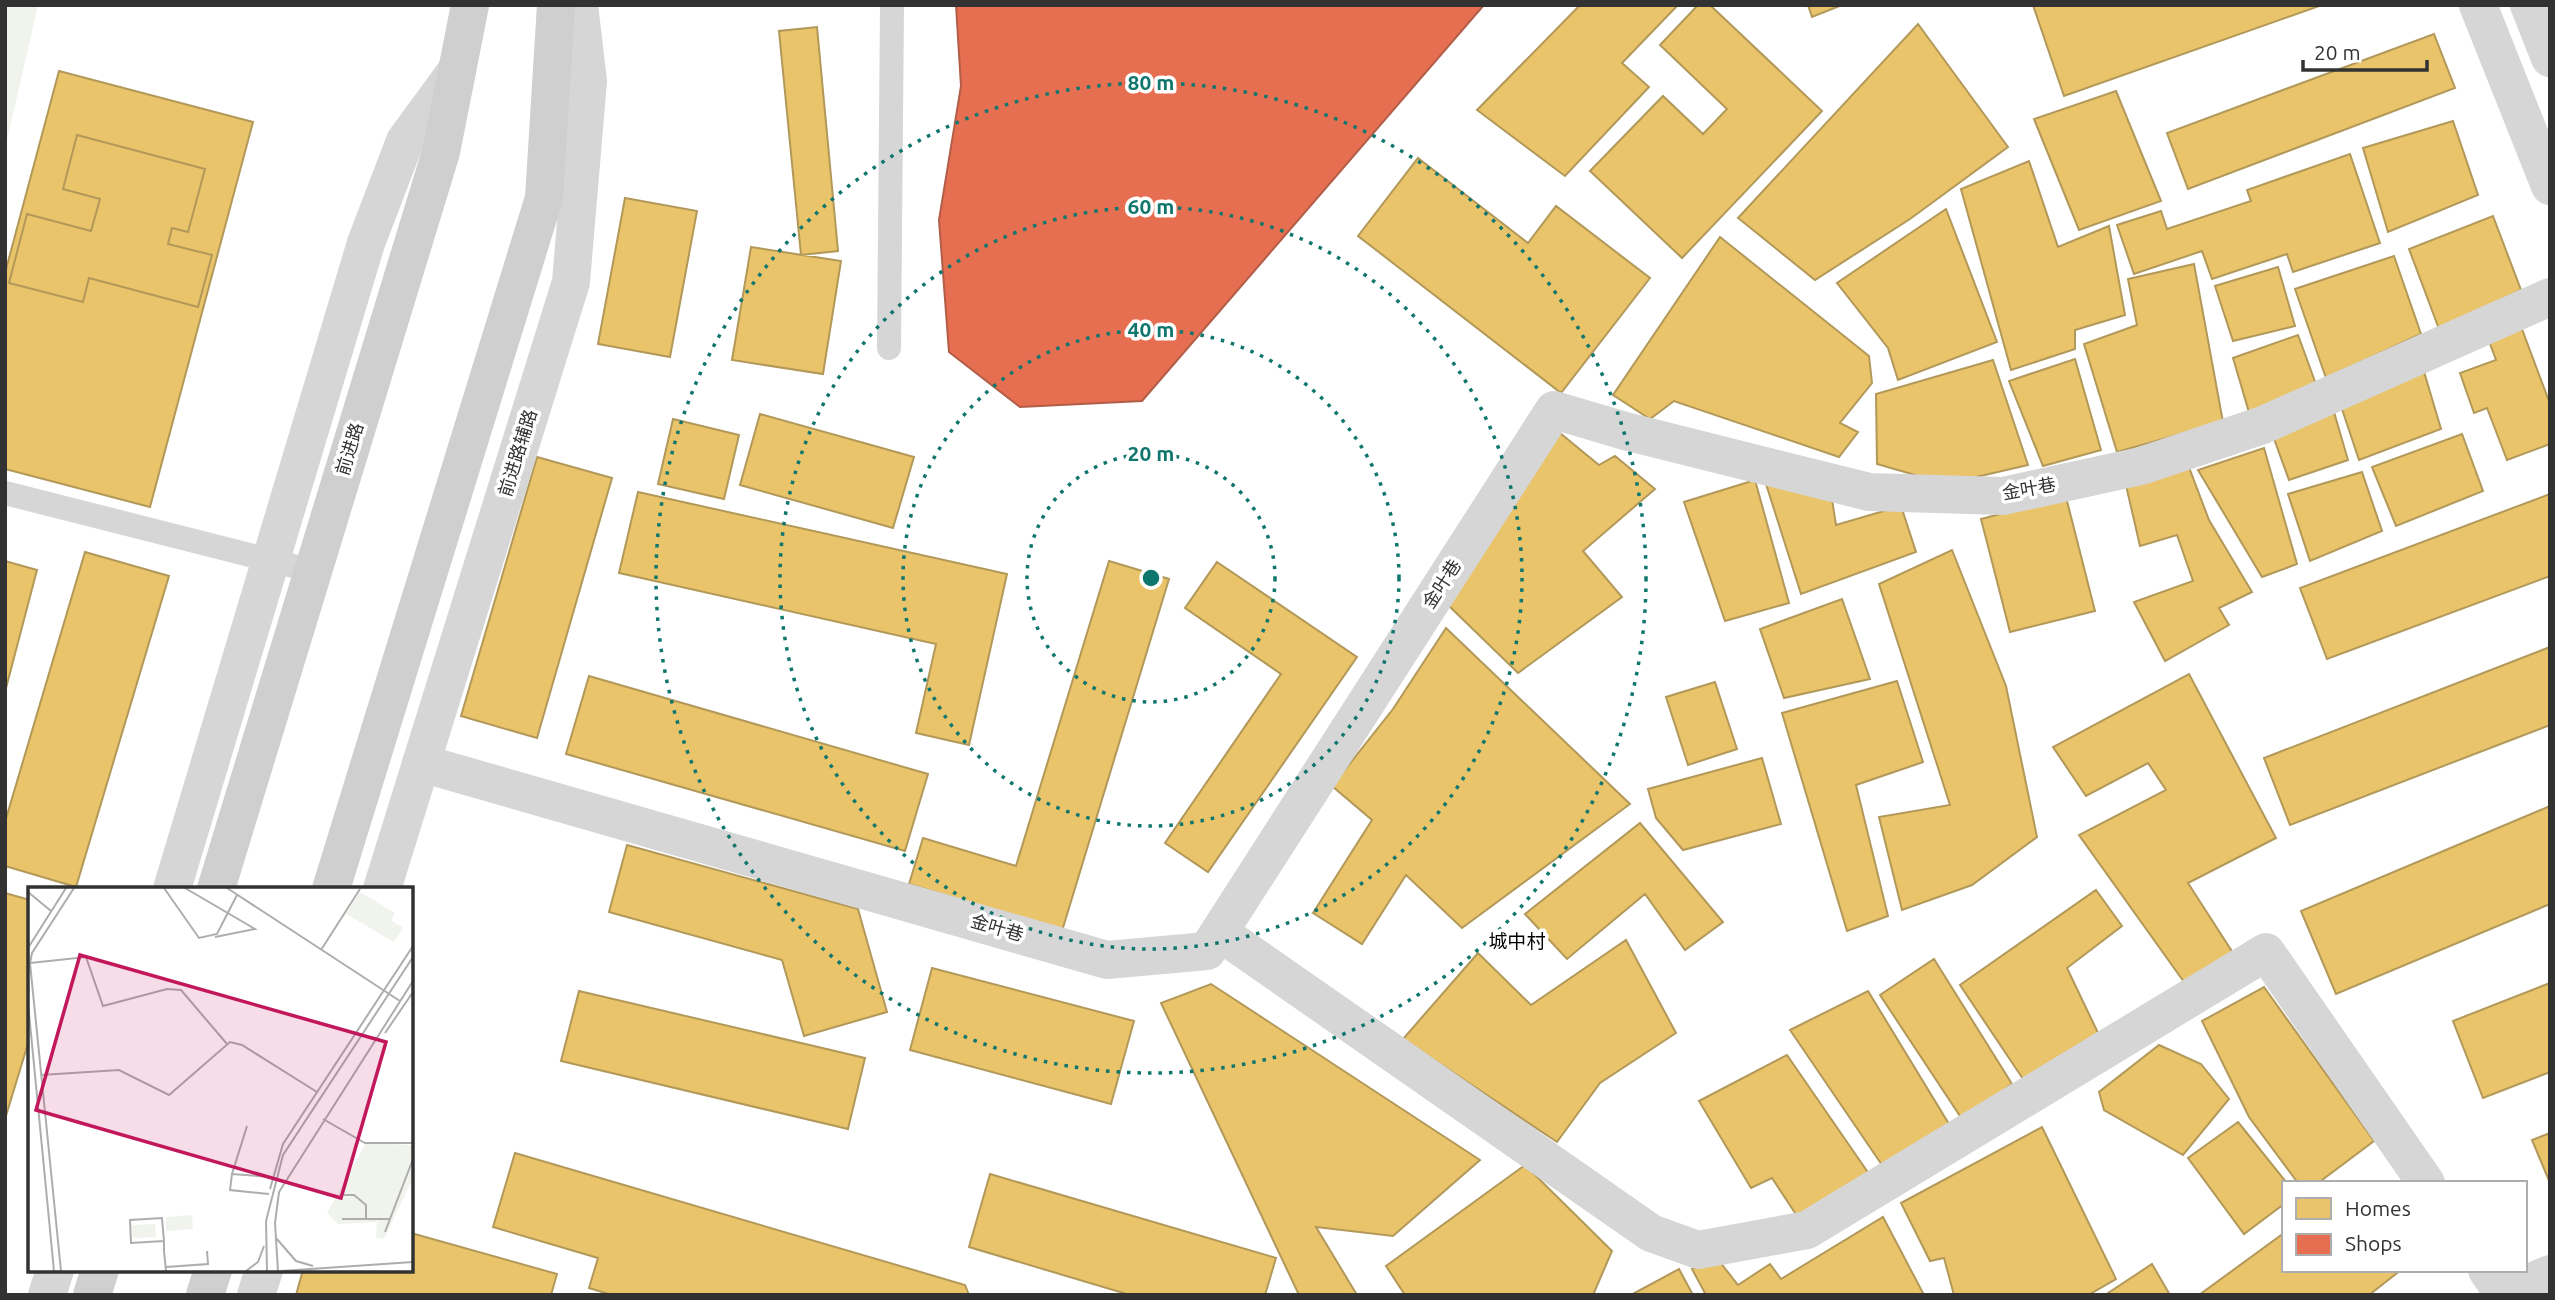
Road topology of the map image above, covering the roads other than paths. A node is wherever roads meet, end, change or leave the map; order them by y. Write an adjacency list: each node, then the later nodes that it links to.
1 (470, 5): 7 (main road, 前进路)
2 (892, 5): 10 (lane)
3 (2477, 5): 8 (street)
4 (2529, 5): 6 (street)
5 (578, 6): 14 (street, 前进路辅路); 17 (main road)
6 (2550, 58)
7 (457, 70): 12 (street); 13 (main road, 前进路)
8 (2548, 176)
9 (2550, 297): 19 (street, 金叶巷)
10 (889, 348)
11 (5, 492): 12 (lane)
12 (271, 560): 13 (lane); 15 (street)
13 (313, 570): 16 (main road, 前进路)
14 (421, 763): 18 (street, 前进路辅路); 19 (street, 金叶巷)
15 (173, 887)
16 (217, 887)
17 (332, 887)
18 (383, 887)
19 (1219, 932): 20 (street)
20 (2425, 1181)
21 (54, 1272): 27 (street)
22 (99, 1272): 28 (main road)
23 (212, 1272): 29 (main road)
24 (263, 1272): 30 (street)
25 (2488, 1272): 26 (street)
26 (2550, 1275)
27 (47, 1295)
28 (92, 1295)
29 (205, 1295)
30 (256, 1295)

